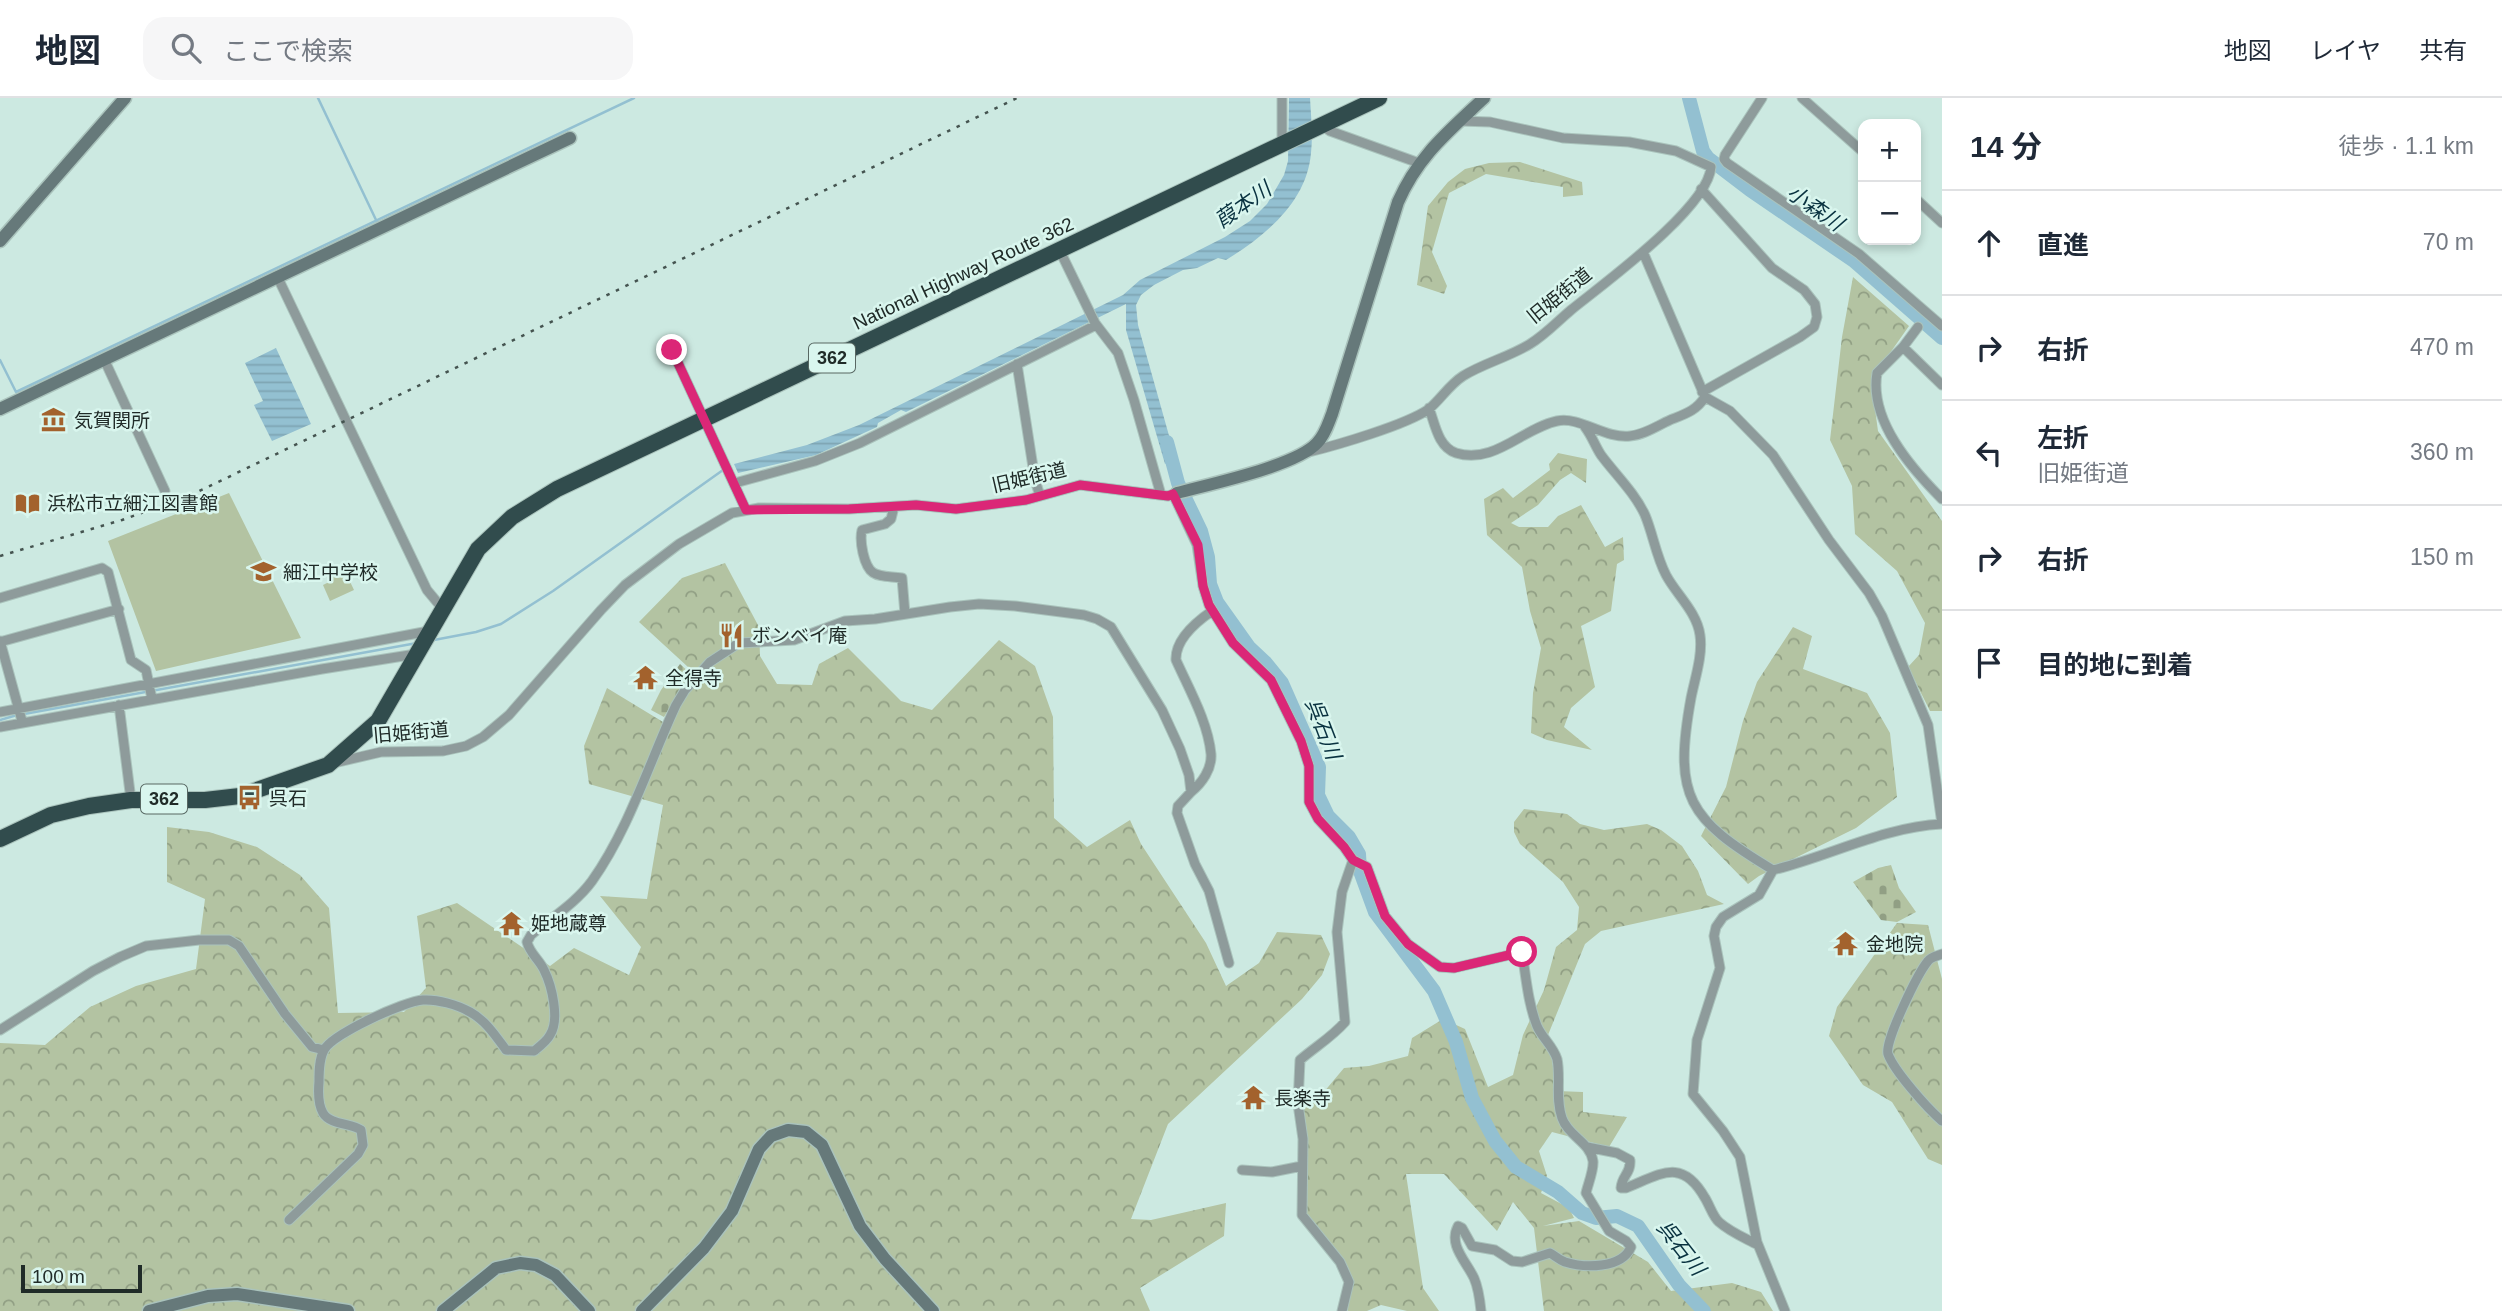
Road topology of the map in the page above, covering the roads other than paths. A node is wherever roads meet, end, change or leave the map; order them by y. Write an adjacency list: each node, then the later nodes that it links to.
1 (125, 98): 18 (street)
2 (1282, 98): 10 (street)
3 (1379, 98): 8 (highway, National Highway Route 362 / 362)
4 (1484, 98): 7 (street)
5 (1762, 98): 13 (street)
6 (1802, 98): 11 (street)
7 (1460, 121): 12 (street); 14 (street)
8 (1320, 127): 10 (highway, National Highway Route 362 / 362); 12 (street)
9 (570, 138): 21 (street)
10 (1283, 144): 19 (highway, National Highway Route 362 / 362)
11 (1858, 148)
12 (1419, 163): 35 (street)
13 (1727, 163): 14 (street); 23 (street)
14 (1711, 167): 15 (street, 旧姫街道)
15 (1702, 189): 20 (street, 旧姫街道); 30 (street)
16 (1921, 204): 17 (street)
17 (1942, 223)
18 (0, 241)
19 (1060, 251): 22 (street); 33 (highway, National Highway Route 362 / 362)
20 (1643, 252): 30 (street); 31 (street, 旧姫街道)
21 (277, 276): 27 (street); 45 (street)
22 (1096, 324): 28 (street); 39 (street)
23 (1942, 326)
24 (1918, 327): 25 (street)
25 (1903, 347): 29 (street); 41 (street)
26 (672, 350): 33 (street)
27 (104, 359): 32 (street); 37 (street)
28 (1017, 364): 36 (street); 40 (street)
29 (1942, 385)
30 (1704, 394): 34 (street); 62 (street)
31 (1429, 408): 34 (street); 35 (street, 旧姫街道)
32 (0, 409)
33 (705, 419): 36 (street); 45 (highway, National Highway Route 362 / 362)
34 (1585, 427): 65 (street)
35 (1307, 452): 38 (street, 旧姫街道)
36 (734, 481): 43 (street)
37 (165, 491)
38 (1179, 492): 39 (street, 旧姫街道); 47 (street)
39 (1161, 495): 40 (street, 旧姫街道)
40 (1040, 496): 42 (street, 旧姫街道)
41 (1942, 499)
42 (894, 507): 43 (street, 旧姫街道); 48 (street)
43 (746, 510): 59 (street, 旧姫街道)
44 (0, 598): 46 (street)
45 (442, 608): 49 (highway, National Highway Route 362 / 362)
46 (119, 609): 50 (street); 52 (street)
47 (1212, 611): 60 (street); 64 (street)
48 (905, 614): 60 (street); 69 (street)
49 (429, 631): 51 (highway, National Highway Route 362 / 362); 52 (street)
50 (0, 641): 55 (street)
51 (416, 654): 53 (street); 59 (highway, National Highway Route 362 / 362)
52 (149, 683): 53 (street); 55 (street)
53 (152, 699): 54 (street)
54 (118, 705): 57 (street); 61 (street)
55 (18, 707): 56 (street); 57 (street)
56 (0, 712)
57 (22, 722): 58 (street)
58 (0, 727)
59 (328, 765): 61 (highway, National Highway Route 362 / 362)
60 (1191, 792): 67 (street)
61 (131, 800): 63 (highway, National Highway Route 362 / 362)
62 (1941, 825): 65 (street)
63 (0, 839)
64 (1354, 860): 71 (street); 72 (street)
65 (1773, 870): 75 (street)
66 (1942, 954): 70 (street)
67 (1229, 963)
68 (0, 1030): 69 (street)
69 (324, 1050): 74 (street)
70 (1942, 1121)
71 (1587, 1147): 75 (street); 83 (street)
72 (1302, 1166): 73 (street); 82 (street)
73 (1242, 1170)
74 (289, 1220)
75 (1758, 1245): 84 (street)
76 (149, 1311): 77 (street)
77 (348, 1311)
78 (443, 1311): 79 (street)
79 (589, 1311)
80 (642, 1311): 81 (street)
81 (933, 1311)
82 (1342, 1311)
83 (1481, 1311)
84 (1785, 1311)

